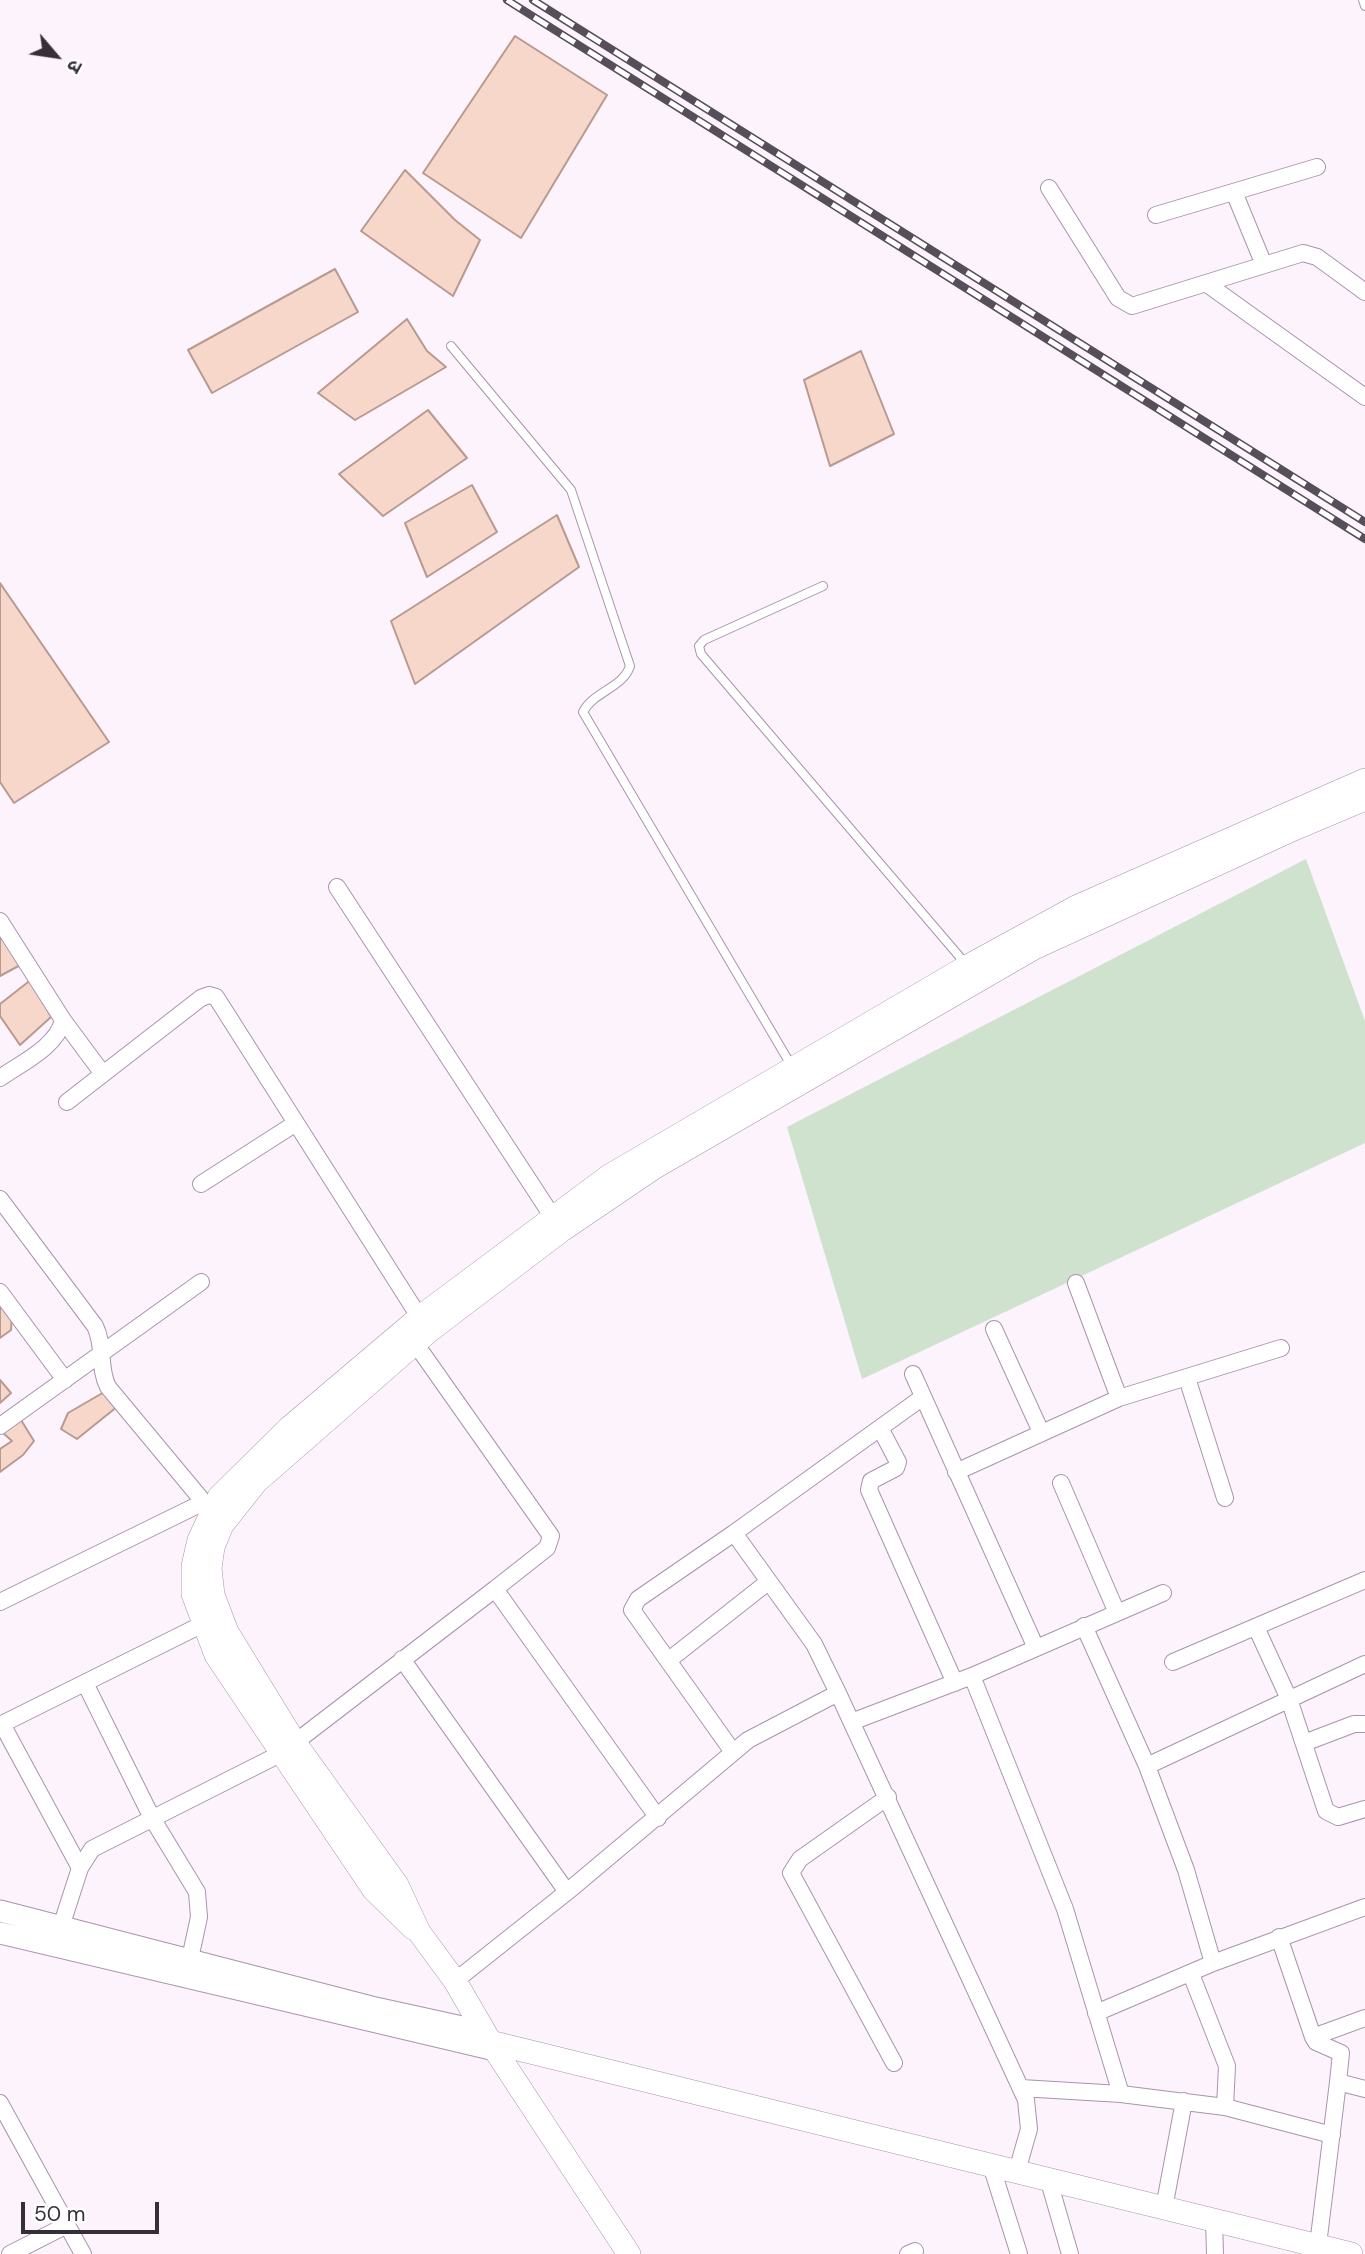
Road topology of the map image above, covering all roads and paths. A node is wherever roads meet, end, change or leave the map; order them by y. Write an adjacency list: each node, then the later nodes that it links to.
1 (1363, 0): 2 (lane)
2 (1365, 6)
3 (1317, 167): 5 (street)
4 (1049, 188): 8 (street)
5 (1234, 192): 6 (street); 7 (street)
6 (1156, 215)
7 (1264, 265): 8 (street); 9 (street)
8 (1207, 284): 11 (street)
9 (1365, 292)
10 (451, 346): 21 (lane)
11 (1365, 397)
12 (823, 586): 18 (lane)
13 (1365, 780): 15 (main road)
14 (1365, 799): 15 (main road)
15 (1320, 809): 18 (main road)
16 (337, 887): 27 (street)
17 (0, 921): 19 (street)
18 (971, 974): 21 (main road)
19 (63, 1020): 20 (street); 22 (street)
20 (103, 1074): 23 (street); 24 (street)
21 (797, 1076): 27 (main road)
22 (0, 1079)
23 (67, 1101)
24 (296, 1123): 25 (street); 32 (street)
25 (201, 1184)
26 (0, 1199): 34 (street)
27 (557, 1223): 32 (main road)
28 (201, 1283): 34 (street)
29 (1076, 1283): 39 (street)
30 (0, 1293): 37 (street)
31 (993, 1329): 42 (street)
32 (421, 1330): 46 (main road); 50 (street)
33 (1281, 1348): 36 (street)
34 (101, 1356): 37 (street); 46 (street)
35 (913, 1374): 38 (street)
36 (1187, 1378): 39 (street); 45 (street)
37 (65, 1380): 40 (street)
38 (923, 1397): 41 (street); 43 (street)
39 (1119, 1398): 42 (street)
40 (0, 1426)
41 (880, 1428): 47 (street); 64 (street)
42 (1041, 1433): 43 (street)
43 (956, 1472): 57 (street)
44 (1061, 1483): 53 (street)
45 (1225, 1498)
46 (212, 1512): 52 (street); 54 (main road); 71 (main road)
47 (734, 1533): 49 (street); 59 (street)
48 (1365, 1580): 56 (street)
49 (768, 1582): 59 (street); 65 (street)
50 (495, 1589): 58 (street); 77 (street)
51 (1163, 1593): 53 (street)
52 (0, 1602)
53 (1116, 1613): 55 (street)
54 (203, 1624): 63 (street); 71 (main road)
55 (1084, 1626): 57 (street); 73 (street)
56 (1256, 1627): 60 (street); 66 (street)
57 (1036, 1648): 62 (street)
58 (402, 1659): 71 (street); 79 (street)
59 (669, 1660): 72 (street)
60 (1173, 1662)
61 (1365, 1664): 66 (street)
62 (972, 1676): 64 (street); 90 (street)
63 (85, 1683): 69 (street); 76 (street)
64 (955, 1683): 67 (street)
65 (838, 1693): 67 (street); 72 (street)
66 (1289, 1699): 70 (street); 73 (street)
67 (854, 1721): 74 (street)
68 (1365, 1724): 70 (street)
69 (1, 1725): 78 (street)
70 (1304, 1742): 75 (street)
71 (288, 1749): 76 (street); 89 (main road)
72 (733, 1752): 77 (street)
73 (1147, 1766): 86 (street)
74 (888, 1797): 94 (street); 96 (street)
75 (1365, 1810)
76 (152, 1818): 78 (street); 87 (street)
77 (658, 1818): 79 (street)
78 (80, 1868): 82 (street)
79 (567, 1892): 89 (street)
80 (1365, 1907): 84 (street)
81 (0, 1911): 82 (street)
82 (61, 1925): 85 (street); 87 (street)
83 (0, 1933): 85 (street)
84 (1279, 1937): 86 (street); 92 (street)
85 (55, 1947): 87 (street)
86 (1213, 1963): 88 (street)
87 (188, 1969): 93 (street)
88 (1191, 1974): 90 (street); 101 (street)
89 (455, 1981): 93 (main road)
90 (1096, 2013): 98 (street)
91 (1365, 2018): 92 (street)
92 (1313, 2037): 95 (street)
93 (490, 2041): 104 (main road); 113 (main road)
94 (894, 2063)
95 (1338, 2082): 97 (street); 103 (street)
96 (1021, 2088): 98 (street); 105 (street)
97 (1365, 2089)
98 (1121, 2094): 99 (street)
99 (1184, 2101): 101 (street); 107 (street)
100 (0, 2103): 102 (street)
101 (1225, 2107): 103 (street)
102 (5, 2122): 109 (street)
103 (1332, 2135): 110 (street)
104 (992, 2165): 105 (main road); 114 (street)
105 (1017, 2171): 106 (main road)
106 (1048, 2178): 107 (main road); 115 (street)
107 (1164, 2208): 108 (main road)
108 (1214, 2220): 110 (main road); 116 (street)
109 (67, 2225): 111 (street); 112 (street)
110 (1318, 2245): 117 (main road)
111 (10, 2254)
112 (83, 2254)
113 (629, 2254)
114 (1019, 2254)
115 (1070, 2254)
116 (1215, 2254)
117 (1346, 2254)

